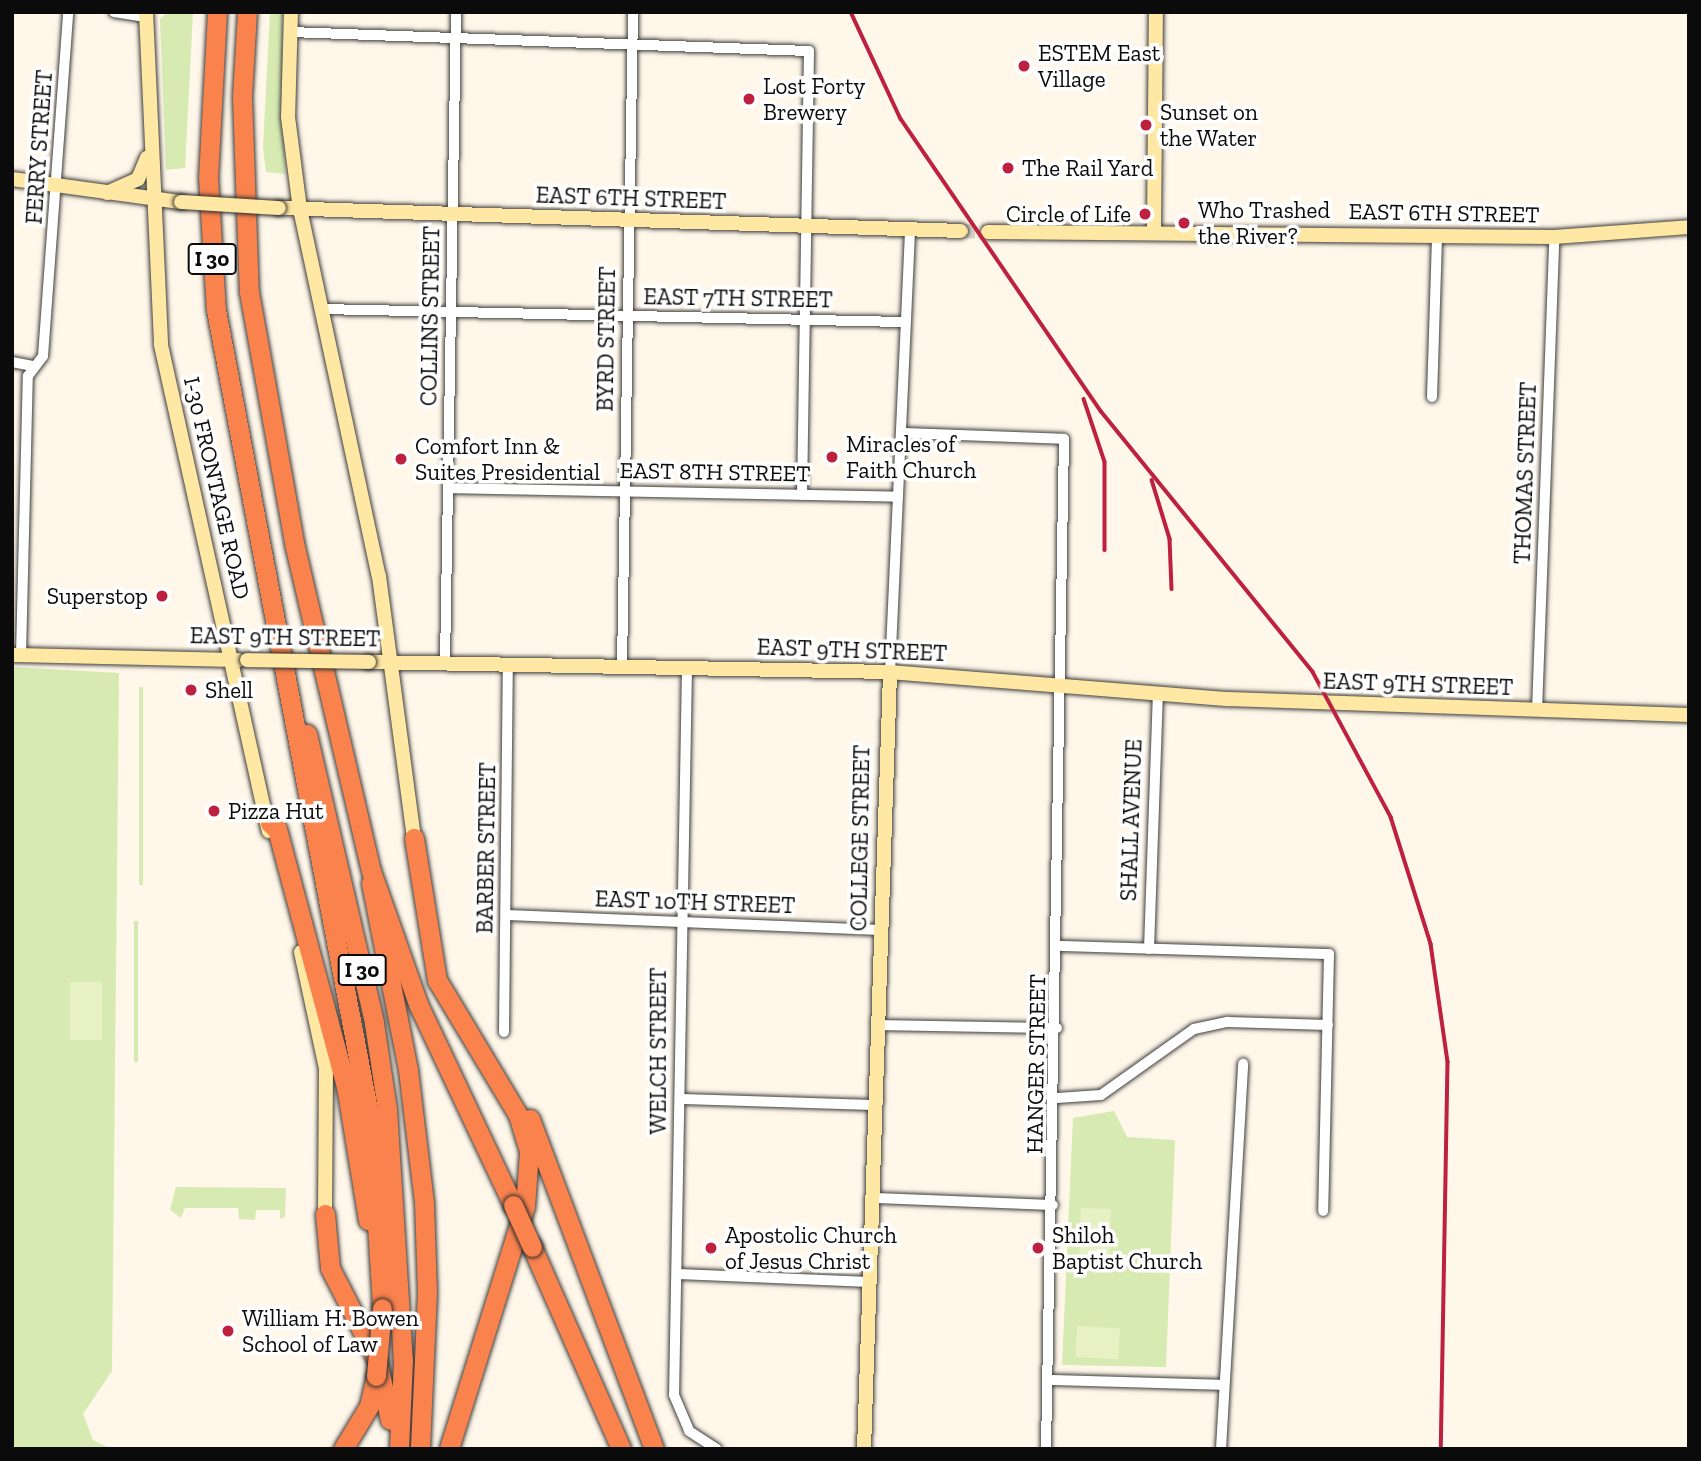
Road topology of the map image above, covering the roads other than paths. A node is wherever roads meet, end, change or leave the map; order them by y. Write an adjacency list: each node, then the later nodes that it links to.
1 (68, 12): 15 (street, FERRY STREET)
2 (114, 12): 9 (street)
3 (217, 12): 43 (highway, I 30)
4 (247, 12): 58 (highway, I 30)
5 (291, 12): 10 (main road)
6 (456, 12): 11 (street, COLLINS STREET)
7 (633, 12): 12 (street, BYRD STREET)
8 (1156, 12): 25 (main road)
9 (146, 15): 13 (main road, I-30 FRONTAGE ROAD)
10 (290, 32): 11 (street); 18 (main road)
11 (455, 40): 12 (street); 19 (street, COLLINS STREET)
12 (632, 46): 20 (street, BYRD STREET); 21 (street)
13 (149, 150): 16 (main road); 17 (main road, I-30 FRONTAGE ROAD)
14 (12, 179): 15 (main road)
15 (58, 187): 16 (main road); 35 (street, FERRY STREET)
16 (103, 194): 17 (main road)
17 (150, 200): 18 (main road, EAST 6TH STREET, bridge); 45 (main road, I-30 FRONTAGE ROAD)
18 (300, 209): 19 (main road, EAST 6TH STREET); 29 (main road)
19 (453, 216): 20 (main road, EAST 6TH STREET); 30 (street, COLLINS STREET)
20 (629, 221): 21 (main road, EAST 6TH STREET); 31 (street, BYRD STREET)
21 (804, 226): 23 (main road, EAST 6TH STREET); 32 (street)
22 (1689, 227): 28 (main road, EAST 6TH STREET)
23 (910, 229): 24 (main road, EAST 6TH STREET); 33 (street, COLLEGE STREET)
24 (961, 231)
25 (1154, 231): 26 (main road, EAST 6TH STREET); 27 (main road, EAST 6TH STREET)
26 (988, 232)
27 (1437, 235): 28 (main road, EAST 6TH STREET); 36 (street)
28 (1553, 237): 54 (street, THOMAS STREET)
29 (321, 309): 30 (street, EAST 7TH STREET); 46 (main road)
30 (450, 313): 31 (street, EAST 7TH STREET); 39 (street, COLLINS STREET)
31 (628, 316): 32 (street, EAST 7TH STREET); 40 (street, BYRD STREET)
32 (805, 320): 33 (street, EAST 7TH STREET); 41 (street)
33 (903, 322): 37 (street, COLLEGE STREET)
34 (12, 362): 35 (street)
35 (33, 366): 38 (street, FERRY STREET)
36 (1432, 397)
37 (904, 433): 42 (street, COLLEGE STREET); 52 (street, HANGER STREET)
38 (18, 476): 44 (street, FERRY STREET)
39 (448, 488): 40 (street, EAST 8TH STREET); 47 (street, COLLINS STREET)
40 (625, 492): 41 (street, EAST 8TH STREET); 49 (street, BYRD STREET)
41 (802, 495): 42 (street, EAST 8TH STREET)
42 (898, 497): 51 (street, COLLEGE STREET)
43 (253, 502): 79 (highway); 84 (highway, I 30)
44 (17, 655): 45 (main road, EAST 9TH STREET)
45 (232, 659): 46 (main road, EAST 9TH STREET, bridge); 56 (main road, I-30 FRONTAGE ROAD)
46 (392, 661): 47 (main road, EAST 9TH STREET); 57 (main road)
47 (445, 663): 48 (main road, EAST 9TH STREET)
48 (508, 666): 49 (main road, EAST 9TH STREET); 59 (street, BARBER STREET)
49 (622, 667): 50 (main road, EAST 9TH STREET)
50 (687, 668): 51 (main road, EAST 9TH STREET); 60 (street, WELCH STREET)
51 (890, 672): 52 (main road, EAST 9TH STREET); 61 (main road, COLLEGE STREET)
52 (1057, 681): 53 (main road, EAST 9TH STREET); 62 (street, HANGER STREET)
53 (1158, 692): 54 (main road, EAST 9TH STREET); 63 (street, SHALL AVENUE)
54 (1537, 711): 55 (main road, EAST 9TH STREET)
55 (1689, 715)
56 (270, 823): 76 (main road, I-30 FRONTAGE ROAD); 79 (highway)
57 (414, 838): 68 (highway)
58 (371, 871): 85 (highway, I 30); 87 (highway, bridge)
59 (506, 915): 60 (street, EAST 10TH STREET); 67 (street, BARBER STREET)
60 (680, 922): 61 (street, EAST 10TH STREET); 71 (street, WELCH STREET)
61 (882, 930): 65 (main road, COLLEGE STREET)
62 (1060, 946): 63 (street); 66 (street, HANGER STREET)
63 (1149, 948): 64 (street)
64 (1328, 1024): 70 (street); 75 (street)
65 (881, 1025): 66 (street); 72 (main road, COLLEGE STREET)
66 (1057, 1028): 70 (street, HANGER STREET)
67 (504, 1032)
68 (471, 1038): 86 (highway); 88 (highway)
69 (1243, 1064): 81 (street)
70 (1057, 1098): 74 (street, HANGER STREET)
71 (680, 1099): 72 (street); 77 (street, WELCH STREET)
72 (876, 1105): 73 (main road, COLLEGE STREET)
73 (875, 1198): 74 (street); 78 (main road, COLLEGE STREET)
74 (1053, 1205): 80 (street, HANGER STREET)
75 (1323, 1211)
76 (325, 1214): 83 (highway)
77 (677, 1274): 78 (street); 89 (street, WELCH STREET)
78 (871, 1282): 90 (main road, COLLEGE STREET)
79 (382, 1308): 82 (highway, bridge)
80 (1049, 1380): 81 (street); 91 (street, HANGER STREET)
81 (1223, 1385): 92 (street)
82 (343, 1449)
83 (390, 1449)
84 (399, 1449)
85 (420, 1449)
86 (449, 1449)
87 (621, 1449)
88 (654, 1449)
89 (716, 1449)
90 (864, 1449)
91 (1046, 1449)
92 (1221, 1449)

